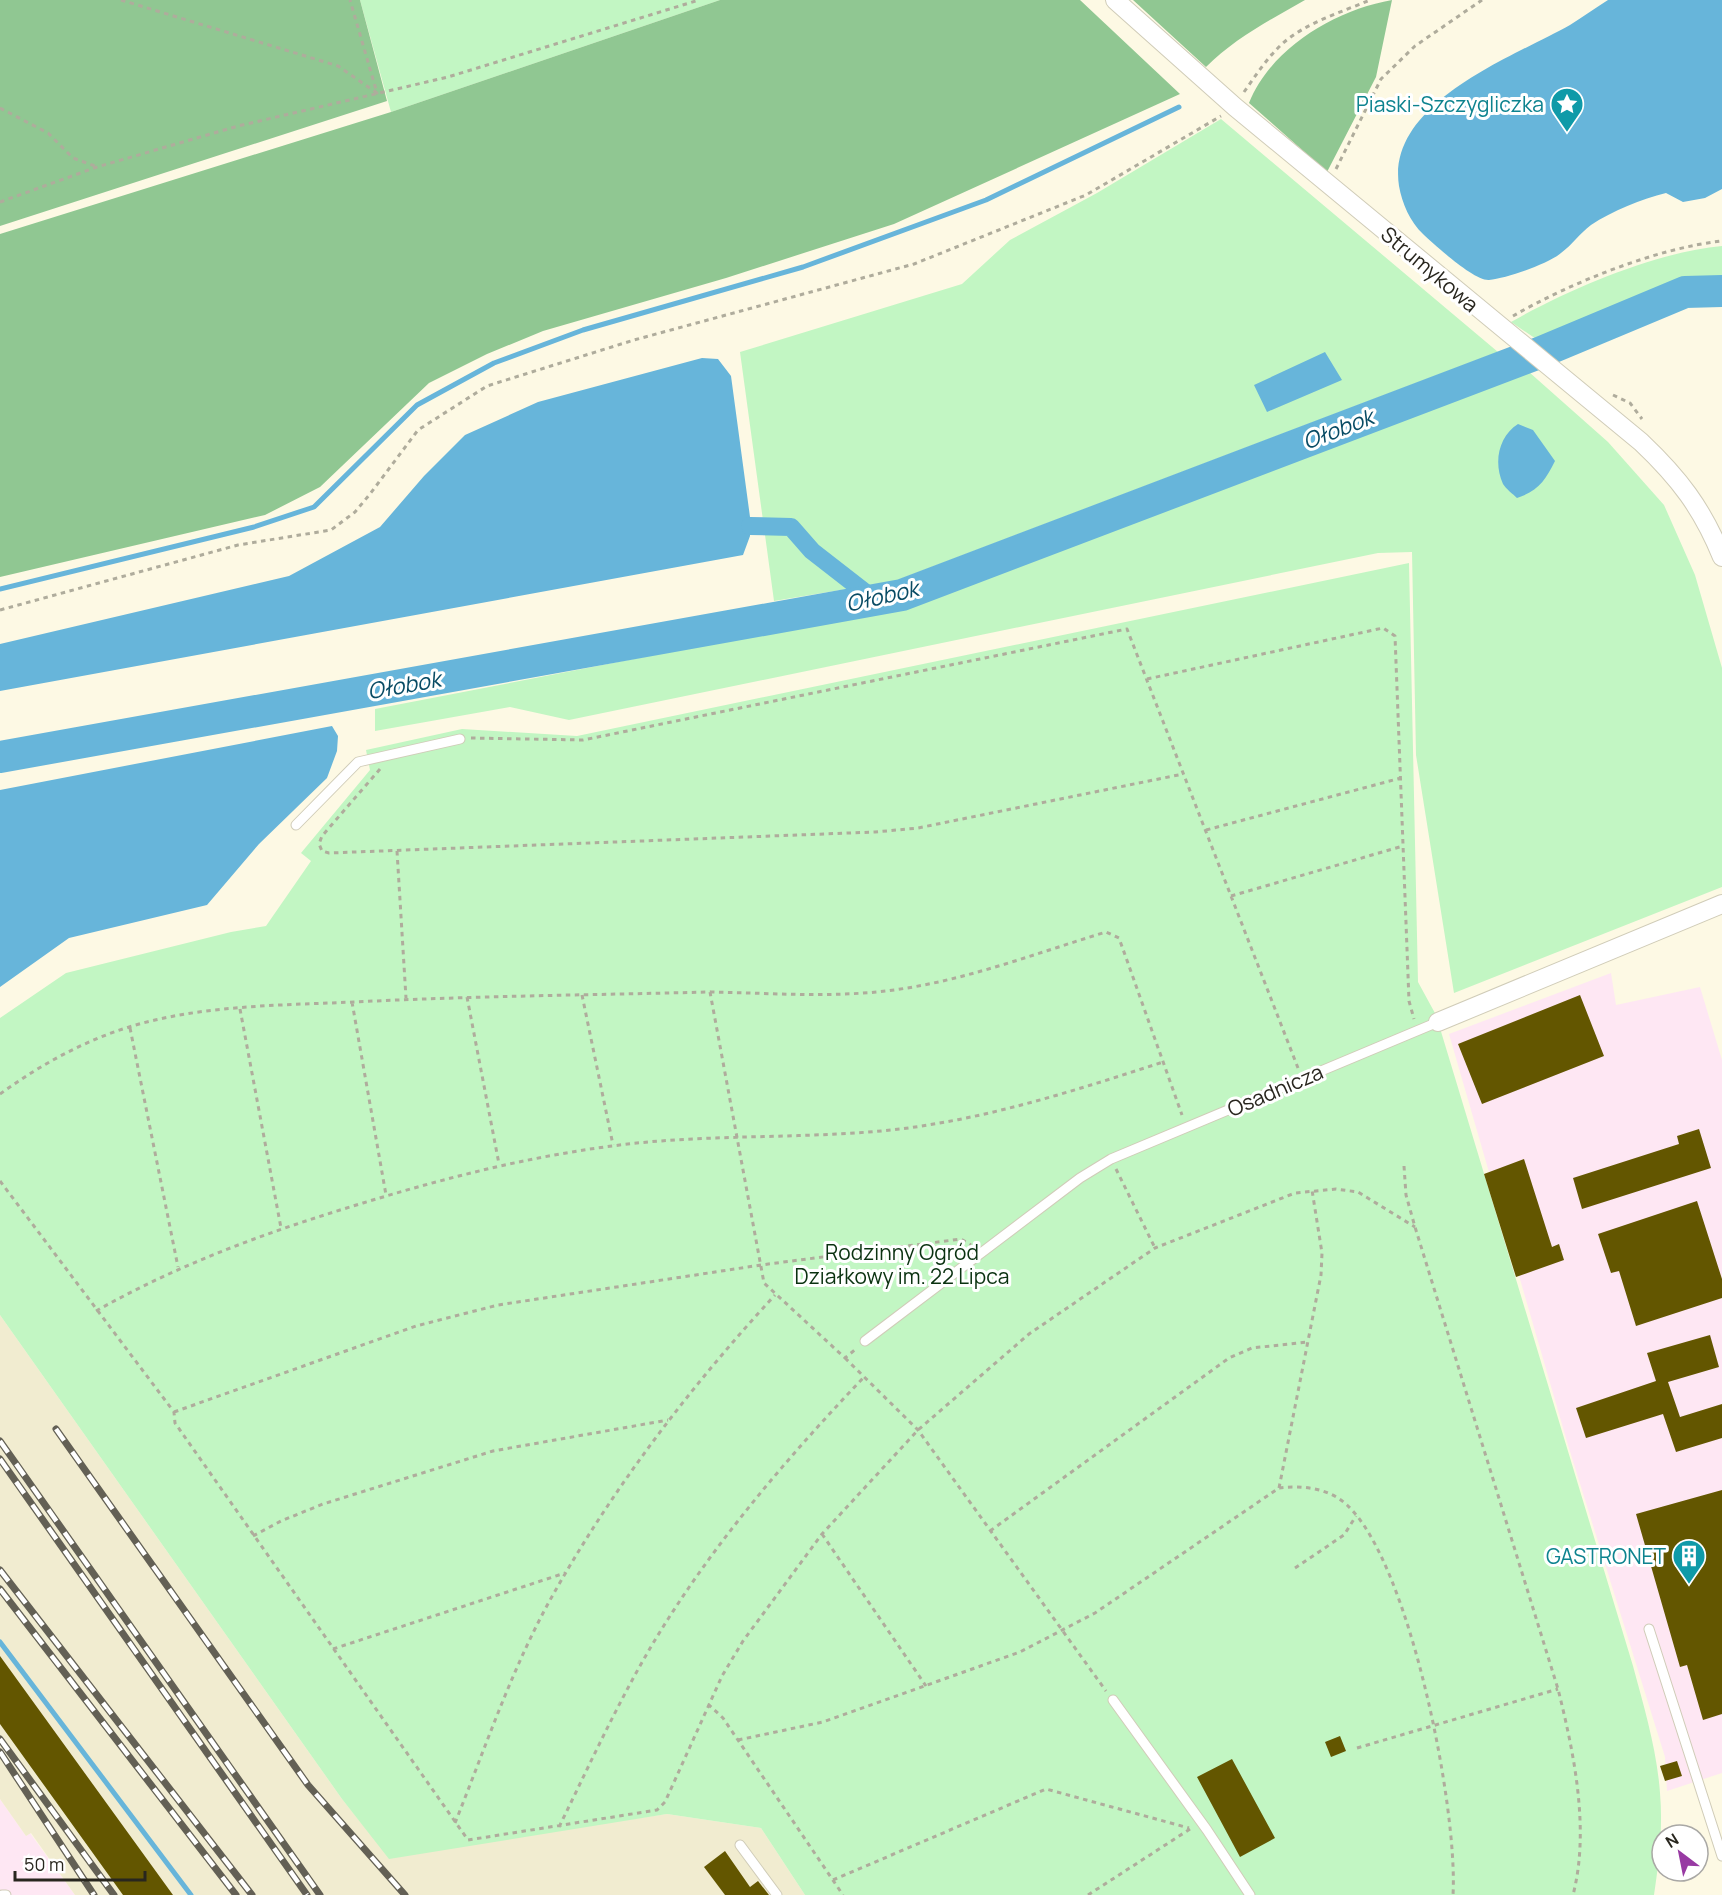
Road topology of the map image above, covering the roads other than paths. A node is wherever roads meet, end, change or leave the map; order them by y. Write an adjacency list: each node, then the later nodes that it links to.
1 (1115, 0): 2 (street, Strumykowa)
2 (1722, 557)
3 (460, 739): 4 (lane)
4 (296, 825)
5 (1722, 904): 6 (street, Osadnicza)
6 (1438, 1022): 7 (lane, Osadnicza)
7 (865, 1341)
8 (1649, 1629): 11 (lane)
9 (1113, 1700): 13 (lane)
10 (740, 1845): 12 (lane)
11 (1722, 1856)
12 (777, 1895)
13 (1250, 1895)

